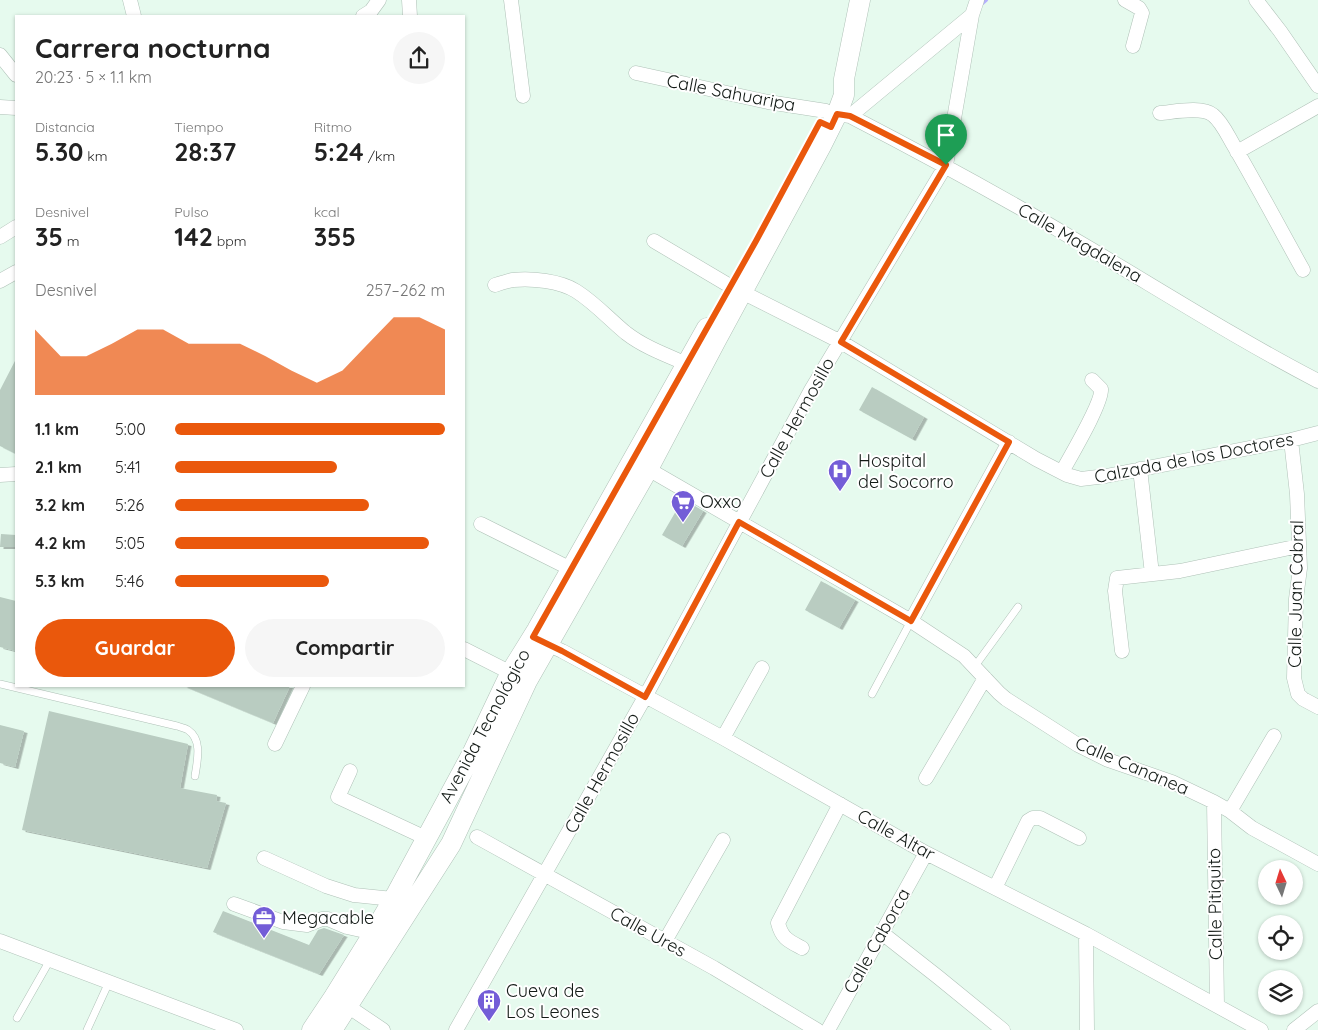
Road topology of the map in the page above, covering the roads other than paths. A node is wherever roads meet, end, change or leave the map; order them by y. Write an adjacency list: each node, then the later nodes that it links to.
1 (130, 0): 9 (street)
2 (379, 0): 10 (street)
3 (409, 0): 11 (street)
4 (510, 0): 18 (street)
5 (860, 0): 23 (main road, Avenida Tecnológico)
6 (977, 0): 12 (street, Calle Hermosillo)
7 (1125, 0): 13 (street)
8 (1256, 0): 17 (street)
9 (134, 15)
10 (365, 15)
11 (410, 15)
12 (972, 15): 23 (street); 25 (street, Calle Hermosillo)
13 (1134, 46)
14 (0, 56): 16 (street)
15 (636, 73): 23 (street, Calle Sahuaripa)
16 (15, 74)
17 (1318, 86)
18 (523, 96)
19 (1318, 106): 24 (street)
20 (0, 107): 21 (street)
21 (15, 108)
22 (1160, 112): 24 (street)
23 (833, 118): 25 (street, Calle Magdalena); 33 (main road, Avenida Tecnológico)
24 (1237, 152): 29 (street)
25 (946, 165): 34 (street, Calle Hermosillo); 37 (street, Calle Magdalena)
26 (15, 228): 27 (street)
27 (0, 237)
28 (654, 241): 33 (street, Calzada de los Doctores)
29 (1303, 270)
30 (15, 273): 31 (street)
31 (0, 281)
32 (495, 285): 35 (street)
33 (736, 289): 34 (street, Calzada de los Doctores); 35 (main road, Avenida Tecnológico); 41 (main road, Avenida Tecnológico)
34 (841, 342): 40 (street, Calzada de los Doctores); 46 (street, Calle Hermosillo)
35 (687, 364): 49 (main road, Avenida Tecnológico)
36 (1092, 380): 43 (street)
37 (1318, 380)
38 (1318, 433): 39 (street, Calzada de los Doctores)
39 (1291, 440): 42 (street, Calzada de los Doctores); 48 (street, Calle Juan Cabral)
40 (1009, 442): 43 (street, Calzada de los Doctores); 52 (street)
41 (648, 469): 46 (street, Calle Cananea); 53 (main road, Avenida Tecnológico)
42 (1140, 469): 43 (street, Calzada de los Doctores); 50 (street)
43 (1062, 472)
44 (15, 474): 45 (street)
45 (0, 475)
46 (739, 522): 52 (street, Calle Cananea); 63 (street, Calle Hermosillo)
47 (481, 524): 49 (street)
48 (1299, 546): 50 (street); 64 (street, Calle Juan Cabral)
49 (571, 569): 53 (main road, Avenida Tecnológico)
50 (1152, 574): 55 (street)
51 (1018, 607): 56 (lane)
52 (911, 621): 56 (street, Calle Cananea); 62 (lane)
53 (540, 641): 58 (main road, Avenida Tecnológico); 63 (street, Calle Altar)
54 (465, 650): 58 (street)
55 (1122, 651)
56 (975, 666): 59 (street, Calle Cananea)
57 (762, 668): 66 (street)
58 (519, 677): 75 (main road, Avenida Tecnológico); 93 (main road, Avenida Tecnológico)
59 (985, 678): 70 (street); 71 (street, Calle Cananea)
60 (0, 684): 69 (lane)
61 (303, 687): 67 (street)
62 (872, 694)
63 (645, 697): 66 (street, Calle Altar); 81 (street, Calle Hermosillo)
64 (1318, 707)
65 (1274, 736): 73 (street)
66 (723, 738): 72 (street, Calle Altar)
67 (275, 744)
68 (350, 771): 75 (street)
69 (195, 776)
70 (926, 778)
71 (1214, 802): 73 (street, Calle Cananea); 94 (street, Calle Pitiquito)
72 (840, 804): 78 (street, Calle Altar); 90 (street)
73 (1230, 811): 80 (street, Calle Cananea)
74 (477, 837): 81 (street, Calle Ures)
75 (426, 838): 83 (main road, Avenida Tecnológico)
76 (1080, 838): 82 (street)
77 (723, 840): 89 (street)
78 (926, 853): 82 (street, Calle Altar); 86 (street, Calle Caborca)
79 (264, 858): 83 (street)
80 (1318, 863)
81 (544, 875): 89 (street, Calle Ures); 103 (street, Calle Hermosillo)
82 (995, 888): 87 (street, Calle Altar)
83 (393, 899): 85 (main road, Avenida Tecnológico)
84 (234, 904): 85 (street)
85 (374, 933): 93 (main road, Avenida Tecnológico)
86 (882, 934): 105 (street, Calle Caborca); 106 (street)
87 (1086, 934): 94 (street, Calle Altar); 107 (street)
88 (0, 941): 91 (street)
89 (665, 941): 104 (street, Calle Ures)
90 (802, 948)
91 (50, 960): 92 (street); 96 (lane)
92 (109, 982): 97 (street); 98 (lane)
93 (341, 1002): 100 (main road, Avenida Tecnológico); 101 (main road, Avenida Tecnológico); 102 (street)
94 (1217, 1005): 108 (street, Calle Altar)
95 (1318, 1011): 109 (street)
96 (17, 1018)
97 (204, 1025): 99 (street)
98 (87, 1030)
99 (236, 1030)
100 (312, 1030)
101 (332, 1030)
102 (383, 1030)
103 (456, 1030)
104 (817, 1030)
105 (828, 1030)
106 (1003, 1030)
107 (1086, 1030)
108 (1261, 1030)
109 (1294, 1030)

